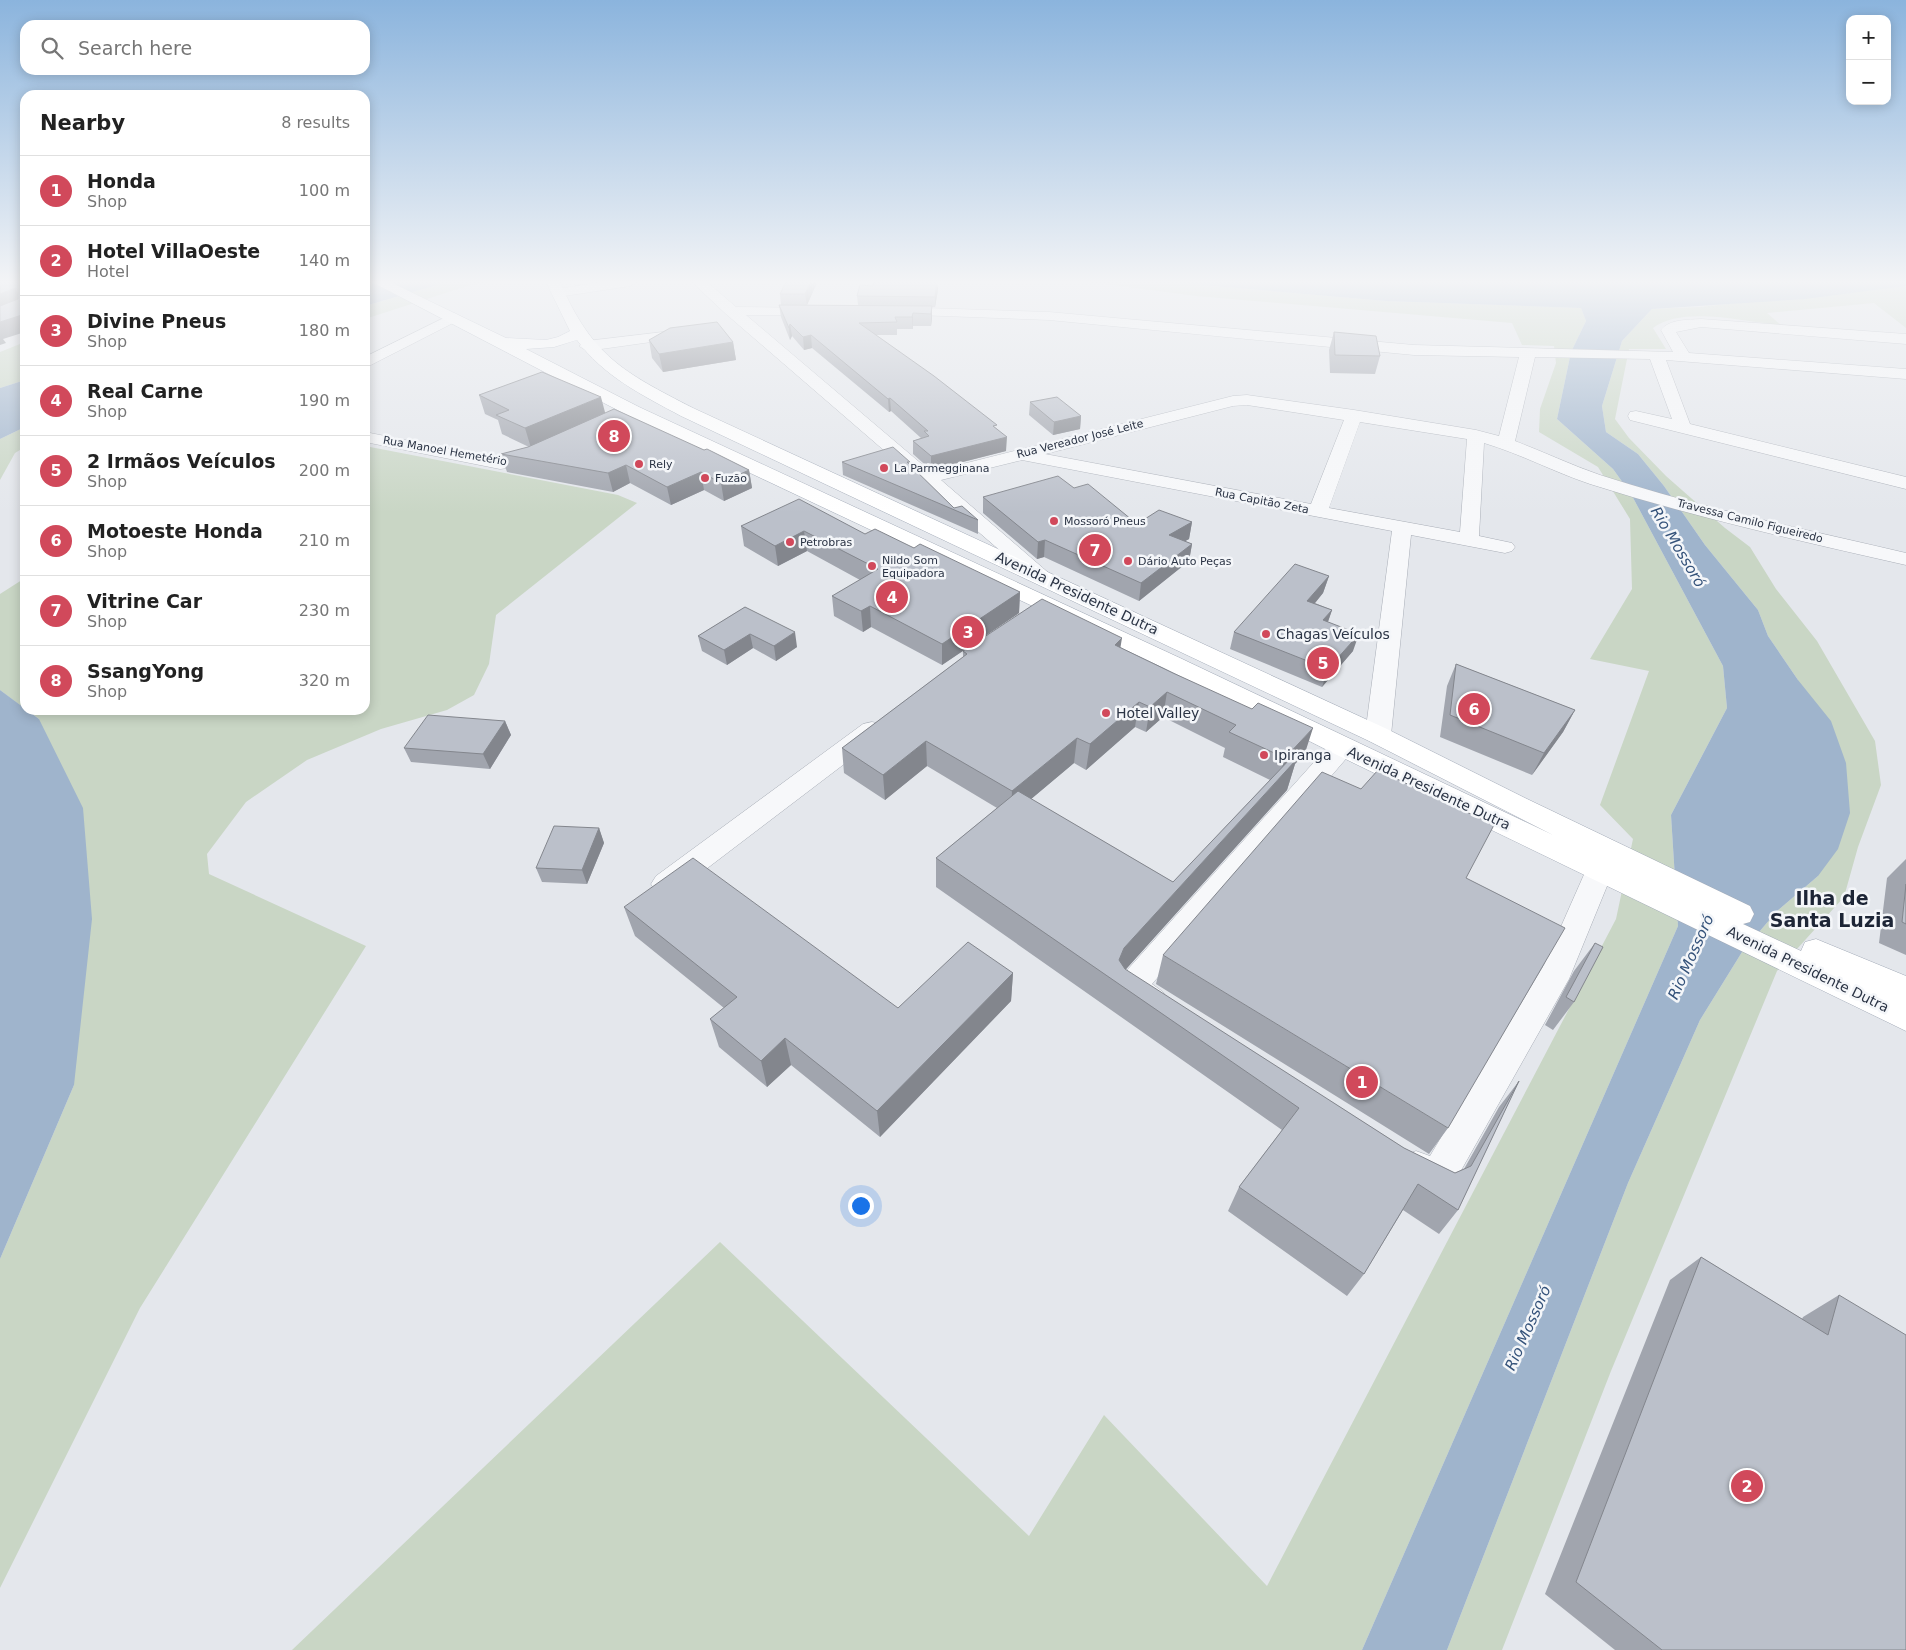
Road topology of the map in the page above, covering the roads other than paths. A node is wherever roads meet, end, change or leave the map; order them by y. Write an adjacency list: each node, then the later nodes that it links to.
1 (529, 359): 11 (main road, Avenida Presidente Dutra)
2 (602, 359): 8 (main road, Avenida Presidente Dutra)
3 (787, 359): 18 (street)
4 (1533, 359): 15 (street)
5 (1658, 359): 12 (street)
6 (1720, 359): 7 (street)
7 (1906, 374)
8 (687, 412): 11 (main road); 25 (main road, Avenida Presidente Dutra)
9 (1354, 415): 13 (street, Rua Vereador José Leite); 17 (street, Rua Vereador José Leite); 20 (street)
10 (1636, 416): 12 (street)
11 (659, 424): 26 (main road, Avenida Presidente Dutra)
12 (1683, 427): 19 (street)
13 (1476, 435): 15 (street, Travessa Camilo Figueiredo); 22 (street)
14 (370, 438): 16 (street, Rua Manoel Hemetério)
15 (1506, 443): 24 (street, Travessa Camilo Figueiredo)
16 (553, 447)
17 (1019, 454): 18 (street, Rua Vereador José Leite); 20 (street, Rua Capitão Zeta)
18 (926, 478): 25 (street)
19 (1906, 483)
20 (1318, 511): 21 (street, Rua Capitão Zeta)
21 (1402, 527): 22 (street, Rua Capitão Zeta); 31 (street)
22 (1469, 540): 23 (street, Rua Capitão Zeta)
23 (1505, 547)
24 (1906, 559)
25 (1040, 575): 28 (main road, Avenida Presidente Dutra)
26 (1049, 605): 27 (street); 29 (main road, Avenida Presidente Dutra)
27 (1024, 622)
28 (1194, 647): 29 (main road); 31 (main road, Avenida Presidente Dutra)
29 (1172, 663): 32 (main road, Avenida Presidente Dutra)
30 (894, 713): 34 (street)
31 (1378, 735): 33 (main road, Avenida Presidente Dutra)
32 (1342, 747): 33 (main road, Avenida Presidente Dutra); 37 (street)
33 (1614, 869): 35 (main road, Avenida Presidente Dutra); 39 (street)
34 (655, 892)
35 (1834, 970): 36 (main road, Avenida Presidente Dutra); 38 (main road, Avenida Presidente Dutra)
36 (1906, 990)
37 (1174, 1015)
38 (1906, 1017)
39 (1393, 1155)

